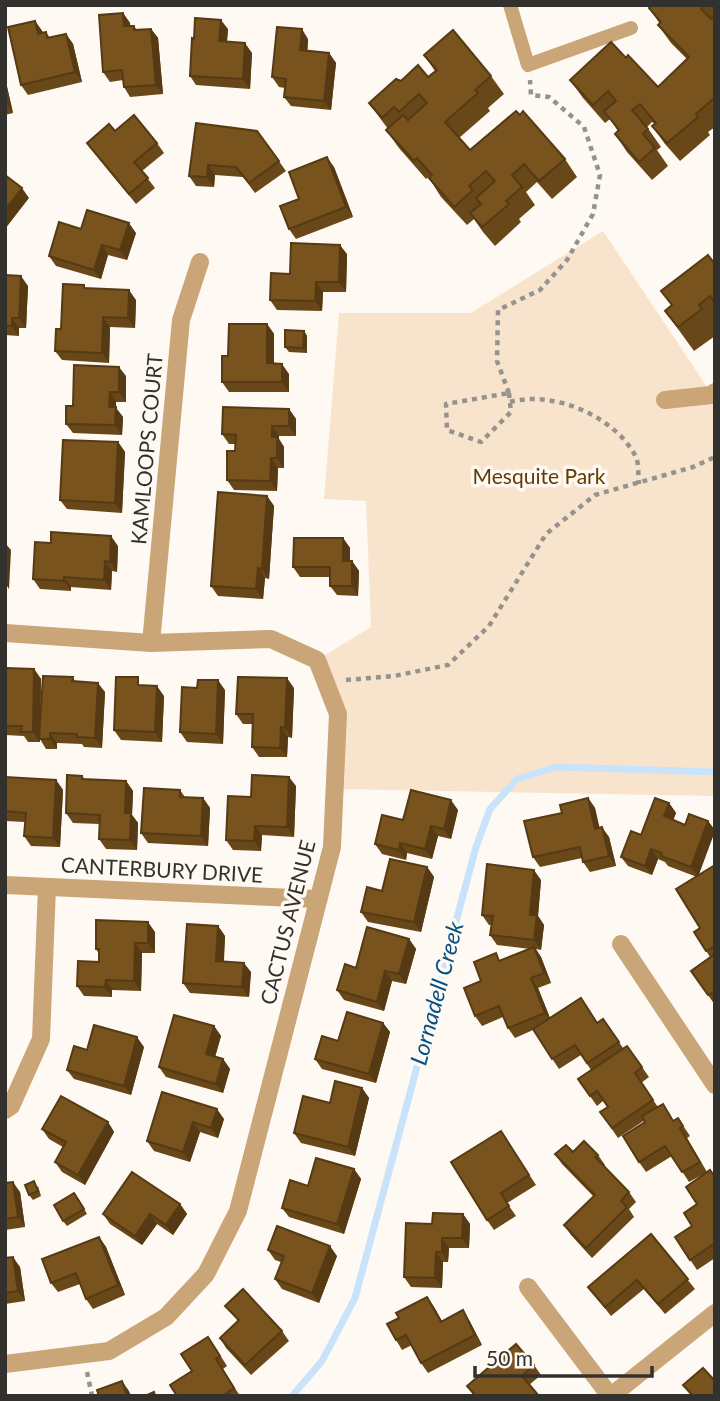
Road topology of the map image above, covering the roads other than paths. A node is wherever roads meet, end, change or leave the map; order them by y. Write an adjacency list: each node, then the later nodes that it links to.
1 (510, 5): 2 (lane)
2 (631, 28)
3 (200, 262): 7 (street, KAMLOOPS COURT)
4 (715, 392): 5 (street)
5 (665, 400)
6 (5, 633): 7 (street, CACTUS AVENUE)
7 (151, 643): 10 (street, CACTUS AVENUE)
8 (5, 885): 9 (street, CANTERBURY DRIVE)
9 (47, 887): 10 (street, CANTERBURY DRIVE); 13 (street)
10 (317, 899): 16 (street, CACTUS AVENUE)
11 (621, 944): 12 (street)
12 (715, 1085)
13 (5, 1110)
14 (528, 1287): 17 (street)
15 (715, 1313): 17 (street)
16 (5, 1364)
17 (611, 1396)

